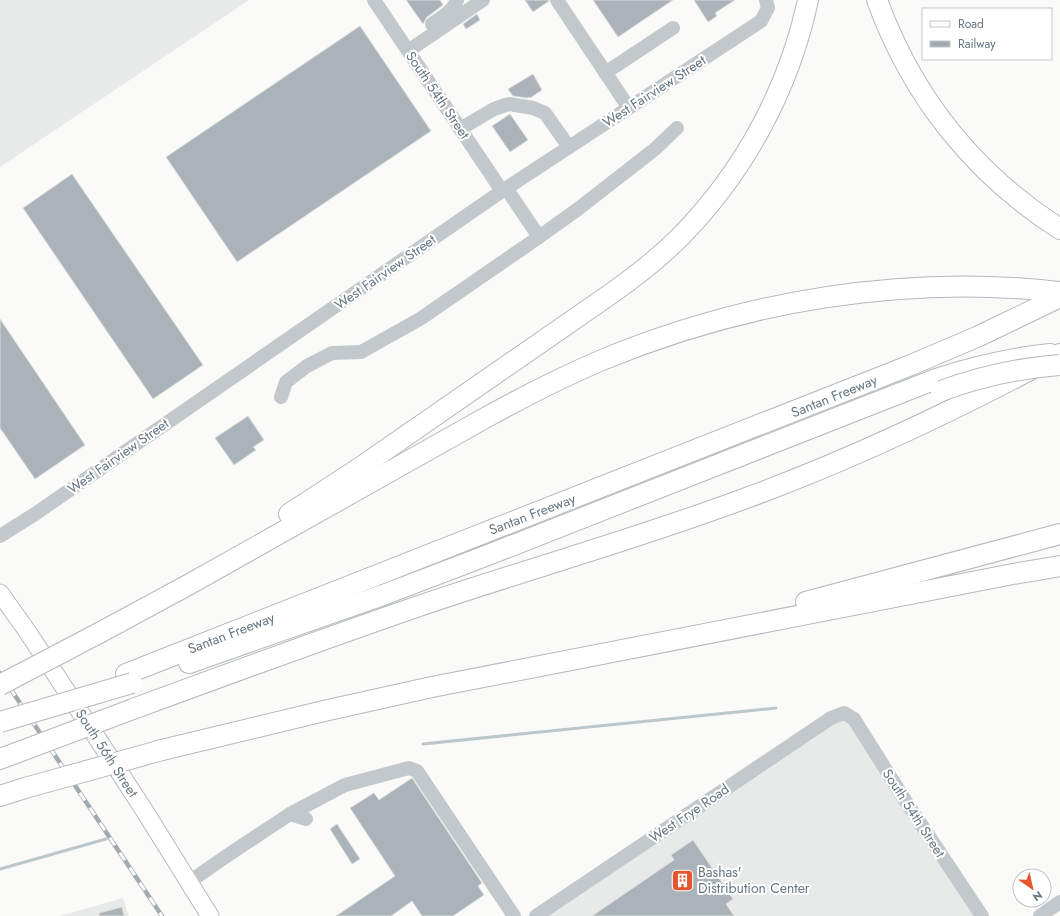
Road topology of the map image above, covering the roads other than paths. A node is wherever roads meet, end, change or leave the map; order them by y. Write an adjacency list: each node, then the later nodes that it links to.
1 (374, 0): 9 (street, South 54th Street)
2 (457, 0): 9 (street)
3 (483, 0): 9 (street)
4 (557, 0): 10 (street)
5 (808, 0): 27 (highway)
6 (877, 0): 16 (highway)
7 (767, 4): 11 (street, West Fairview Street)
8 (673, 28): 10 (street)
9 (406, 47): 12 (street, South 54th Street)
10 (605, 73): 11 (street)
11 (629, 108): 14 (street, West Fairview Street)
12 (460, 128): 14 (street); 15 (street, South 54th Street)
13 (677, 128): 17 (street)
14 (569, 147): 15 (street, West Fairview Street)
15 (504, 190): 17 (street, South 54th Street); 25 (street, West Fairview Street)
16 (1056, 226)
17 (539, 237): 23 (street)
18 (1060, 292): 27 (highway)
19 (1060, 297): 31 (highway, Santan Freeway)
20 (1060, 353): 22 (highway); 30 (highway)
21 (1060, 365): 22 (highway, bridge)
22 (938, 385): 30 (highway); 31 (highway)
23 (281, 397)
24 (1060, 534): 29 (highway)
25 (0, 536)
26 (1060, 566): 29 (highway)
27 (188, 585): 32 (highway, bridge)
28 (0, 593): 39 (main road, South 56th Street)
29 (689, 637): 36 (highway, bridge)
30 (265, 660): 35 (highway, bridge)
31 (129, 678): 34 (highway, Santan Freeway, bridge)
32 (0, 685)
33 (844, 713): 43 (street, West Frye Road); 44 (street, South 54th Street)
34 (0, 722)
35 (8, 756)
36 (0, 796)
37 (290, 814): 38 (street); 39 (street); 42 (street)
38 (306, 819)
39 (189, 882): 41 (main road, South 56th Street)
40 (1060, 902): 45 (street)
41 (210, 916)
42 (514, 916)
43 (536, 916)
44 (982, 916)
45 (1040, 916)

